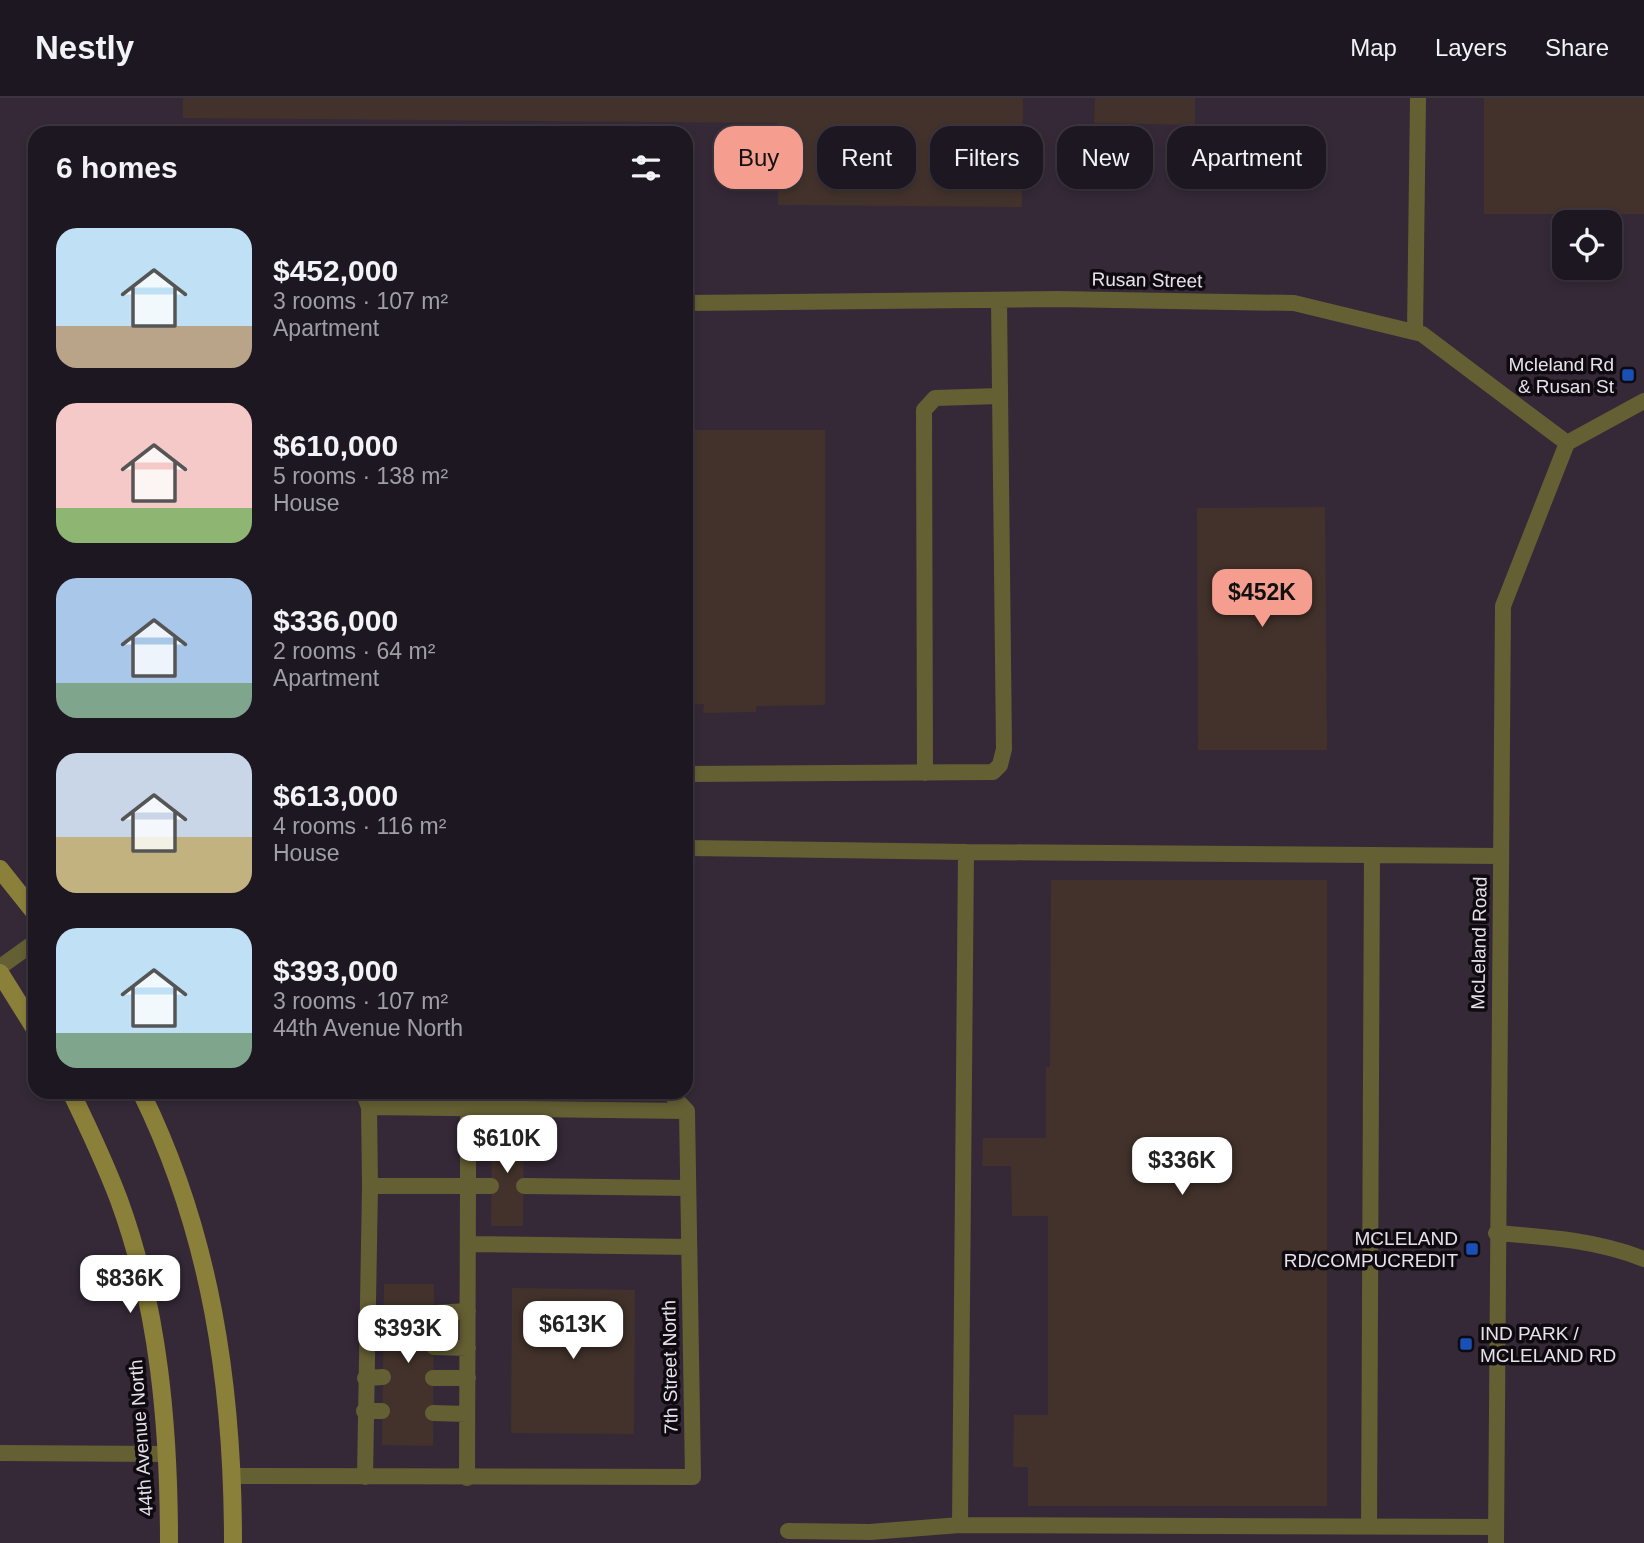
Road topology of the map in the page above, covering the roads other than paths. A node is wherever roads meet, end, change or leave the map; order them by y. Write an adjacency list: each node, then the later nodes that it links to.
1 (1418, 98): 4 (lane)
2 (999, 300): 3 (lane, Rusan Street); 4 (lane, Rusan Street); 5 (lane)
3 (693, 303)
4 (1415, 332): 7 (lane, Rusan Street)
5 (999, 396): 8 (lane); 8 (lane)
6 (1644, 401): 7 (lane)
7 (1567, 443): 13 (lane, McLeland Road)
8 (925, 773): 9 (lane)
9 (693, 774)
10 (693, 848): 11 (lane)
11 (966, 852): 12 (lane); 56 (lane)
12 (1373, 855): 13 (lane); 57 (lane)
13 (1501, 856): 31 (lane, McLeland Road)
14 (0, 869): 15 (main road)
15 (28, 904)
16 (28, 947): 17 (lane)
17 (0, 967)
18 (0, 973): 19 (main road)
19 (28, 1018)
20 (74, 1099): 52 (main road, 44th Avenue North)
21 (144, 1099): 53 (main road)
22 (366, 1099): 24 (lane); 26 (lane)
23 (676, 1099): 25 (lane)
24 (468, 1107): 25 (lane); 27 (lane)
25 (687, 1111): 30 (lane, 7th Street North)
26 (370, 1186): 27 (lane); 35 (lane)
27 (468, 1186): 28 (lane); 32 (lane)
28 (491, 1186)
29 (524, 1186): 30 (lane)
30 (688, 1188): 33 (lane, 7th Street North)
31 (1496, 1233): 34 (lane); 59 (lane, McLeland Road)
32 (468, 1244): 33 (lane); 36 (lane)
33 (689, 1247): 55 (lane, 7th Street North)
34 (1644, 1259)
35 (367, 1311): 37 (lane); 39 (lane)
36 (468, 1311): 38 (lane); 42 (lane)
37 (384, 1312)
38 (434, 1313)
39 (365, 1346): 40 (lane); 44 (lane)
40 (383, 1346)
41 (433, 1347): 42 (lane)
42 (468, 1348): 46 (lane)
43 (383, 1377): 44 (lane)
44 (365, 1378): 47 (lane)
45 (433, 1378): 46 (lane)
46 (468, 1378): 50 (lane)
47 (364, 1411): 48 (lane); 54 (lane)
48 (383, 1411)
49 (433, 1413): 50 (lane)
50 (467, 1414): 55 (lane)
51 (0, 1453): 52 (lane)
52 (166, 1454): 60 (main road, 44th Avenue North)
53 (232, 1476): 54 (lane, 7th Street North); 61 (main road)
54 (365, 1477): 55 (lane, 7th Street North)
55 (467, 1478)
56 (960, 1525): 57 (lane); 58 (lane)
57 (1369, 1527): 59 (lane)
58 (788, 1531)
59 (1496, 1535)
60 (169, 1543)
61 (233, 1543)

